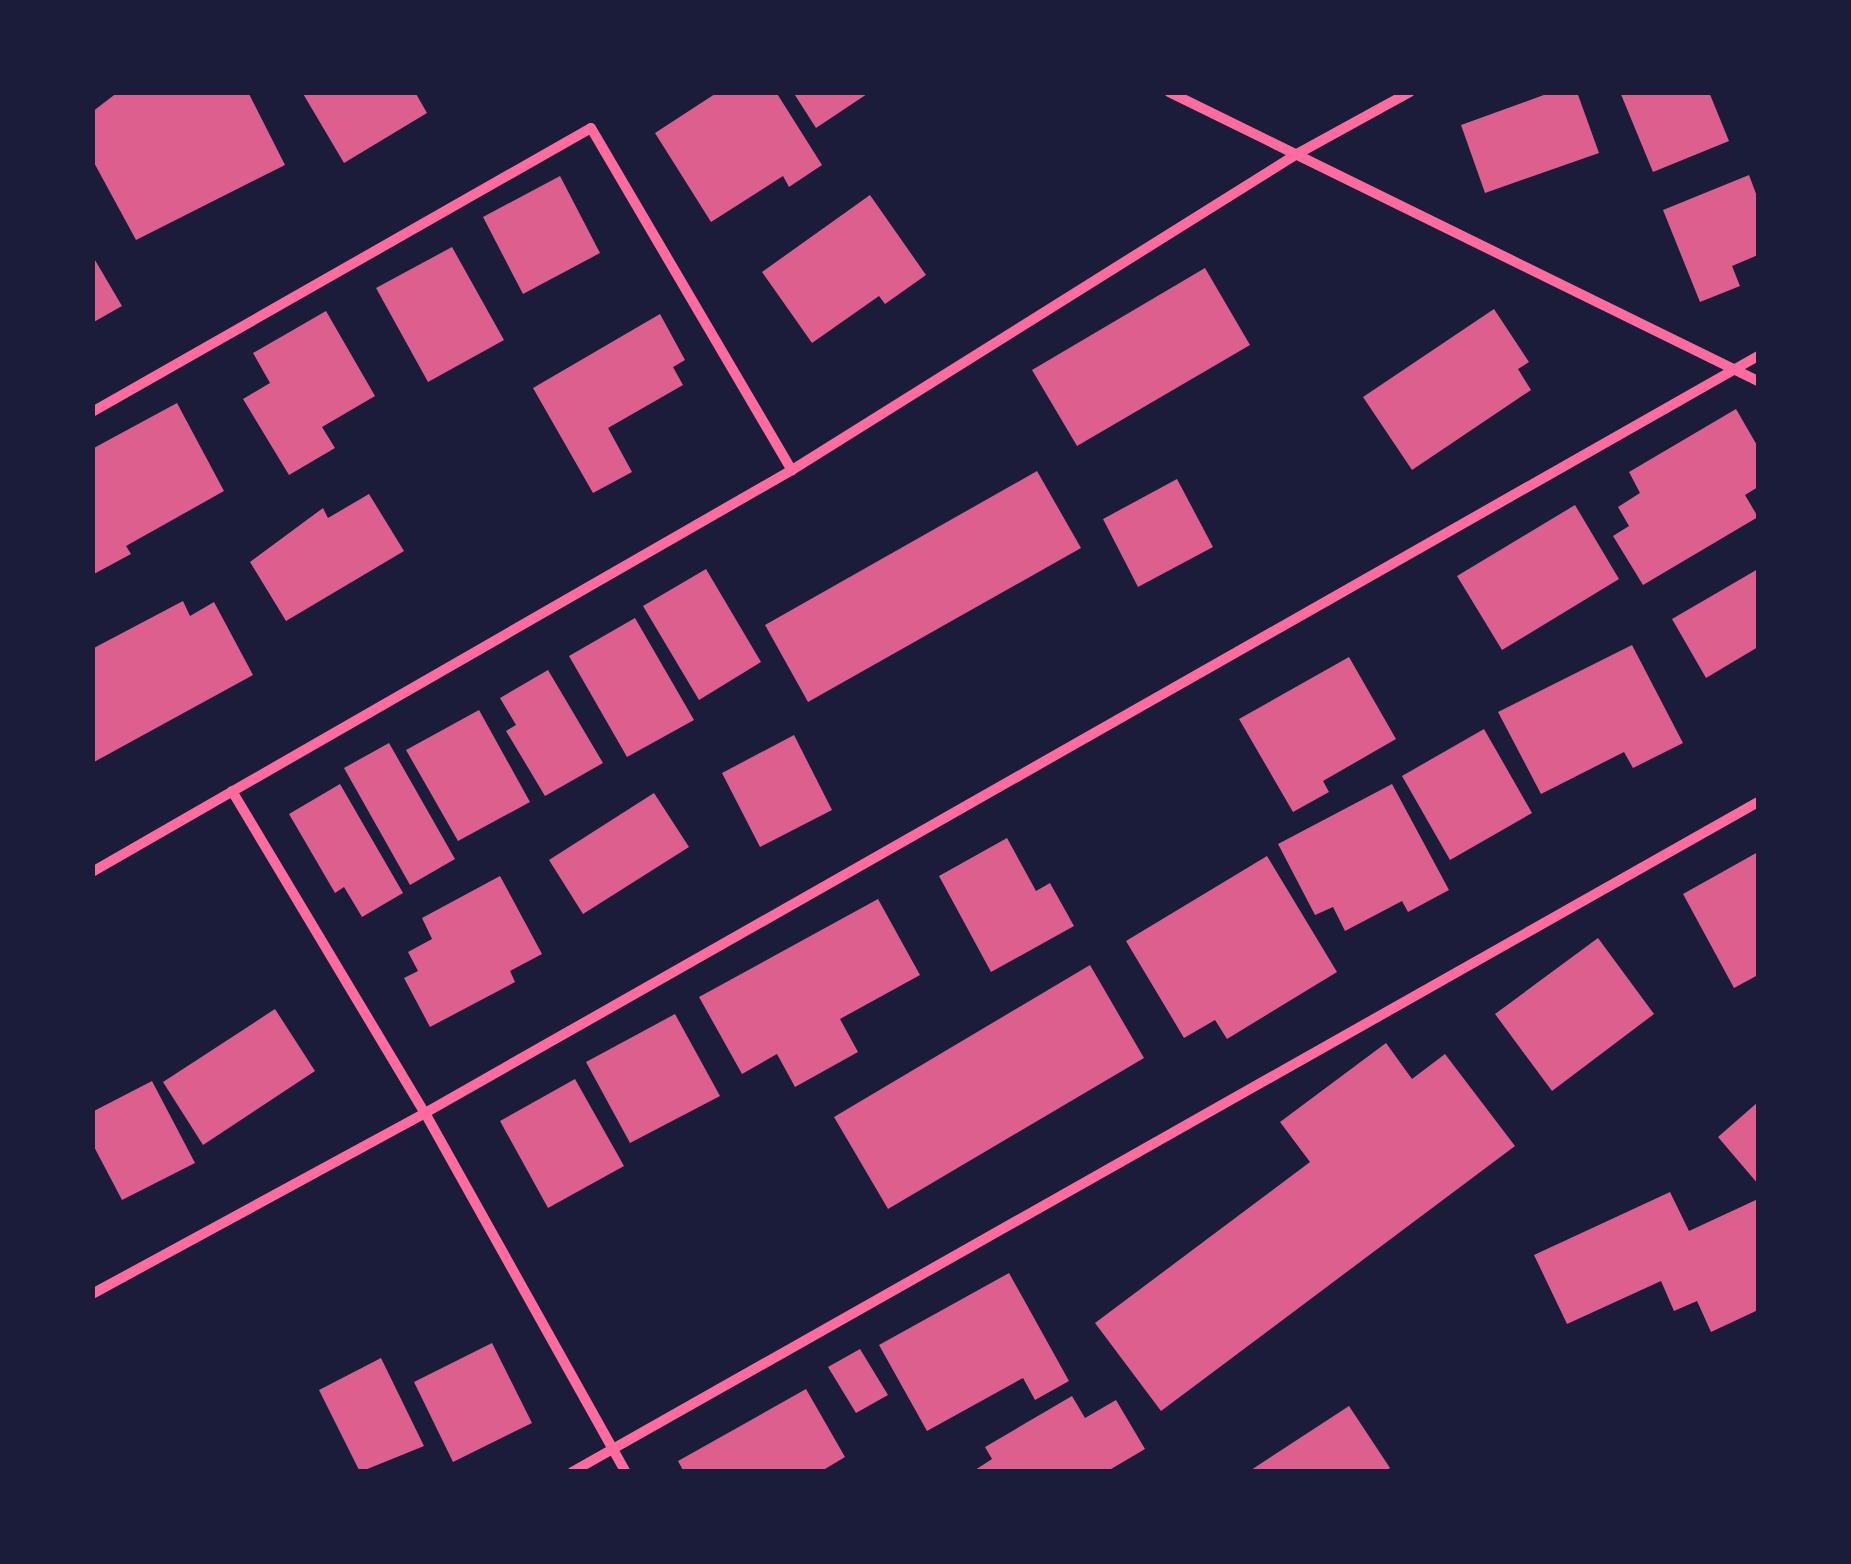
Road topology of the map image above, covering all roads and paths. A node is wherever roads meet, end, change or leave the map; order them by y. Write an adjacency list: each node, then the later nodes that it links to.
1 (1169, 92): 3 (street)
2 (1410, 92): 3 (street)
3 (1297, 154): 5 (street); 8 (street)
4 (1758, 356): 5 (street)
5 (1735, 368): 6 (street); 12 (street)
6 (1758, 381)
7 (92, 412): 8 (street)
8 (792, 470): 9 (street)
9 (232, 791): 11 (street); 12 (street)
10 (1758, 802): 14 (street)
11 (92, 872)
12 (424, 1113): 13 (street); 14 (street)
13 (92, 1294)
14 (614, 1449): 15 (street); 16 (street)
15 (572, 1472)
16 (626, 1472)

